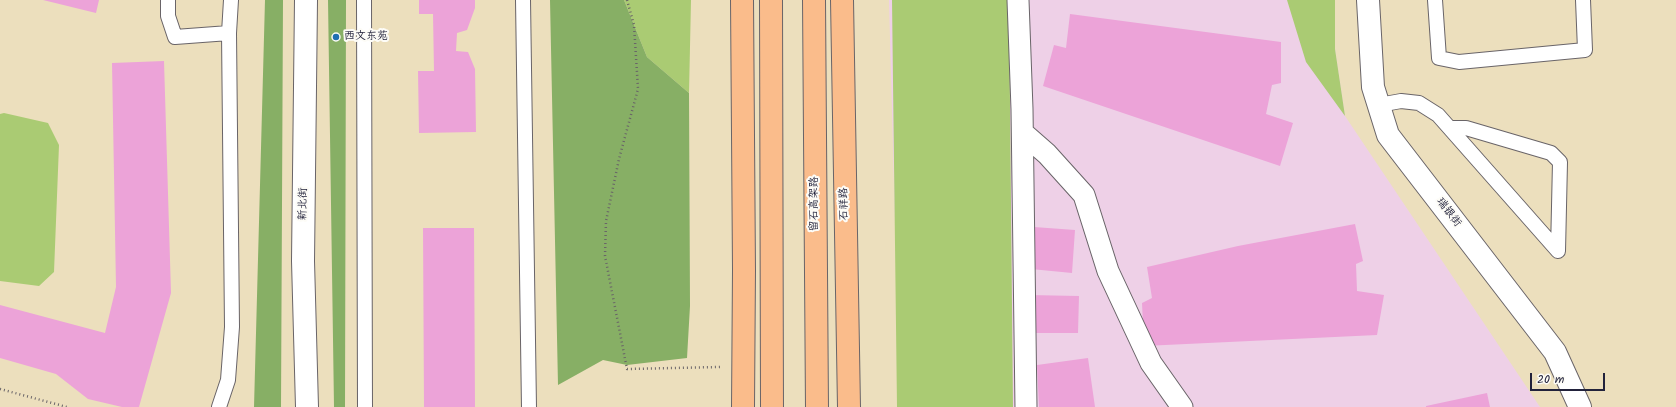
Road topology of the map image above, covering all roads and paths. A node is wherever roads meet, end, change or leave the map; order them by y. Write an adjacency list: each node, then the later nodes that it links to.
1 (168, 0): 15 (lane)
2 (231, 0): 15 (lane)
3 (306, 0): 23 (street, 新北街)
4 (364, 0): 24 (lane)
5 (523, 0): 25 (lane)
6 (627, 0): 19 (path)
7 (742, 0): 19 (main road)
8 (771, 0): 27 (main road)
9 (814, 0): 28 (main road, 留石高架路)
10 (842, 0): 29 (main road, 石祥路)
11 (1018, 0): 18 (street)
12 (1368, 0): 16 (street, 瑞银街)
13 (1435, 0): 14 (lane)
14 (1583, 0)
15 (229, 33): 22 (lane)
16 (1379, 105): 17 (lane); 32 (street, 瑞银街)
17 (1450, 128): 17 (lane)
18 (1023, 133): 30 (street); 31 (street)
19 (743, 366): 26 (main road)
20 (0, 389): 21 (path)
21 (67, 407)
22 (219, 407)
23 (308, 407)
24 (365, 407)
25 (529, 407)
26 (743, 407)
27 (772, 407)
28 (817, 407)
29 (849, 407)
30 (1026, 407)
31 (1182, 407)
32 (1580, 407)

